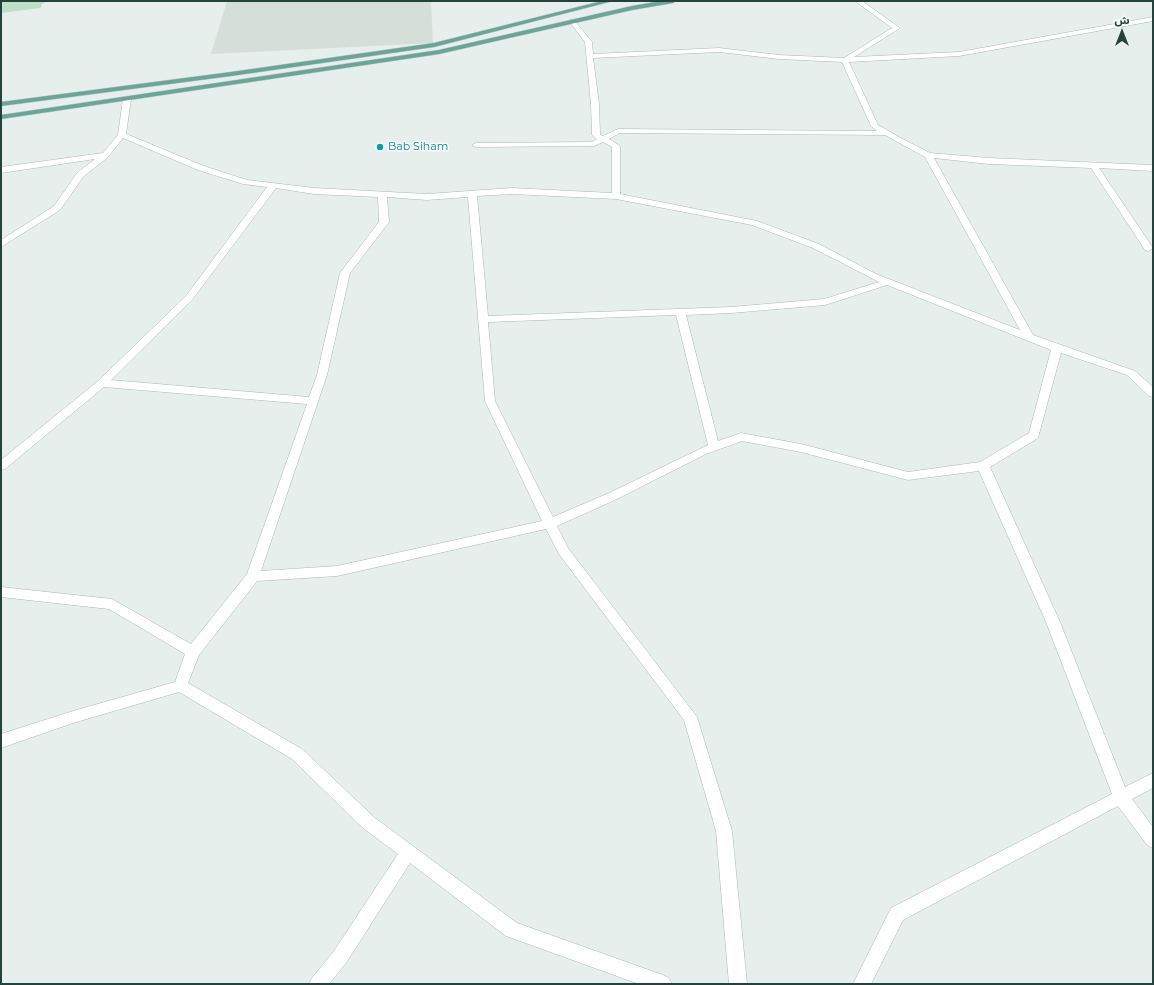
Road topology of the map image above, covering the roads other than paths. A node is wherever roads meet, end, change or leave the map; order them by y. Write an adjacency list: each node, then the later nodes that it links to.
1 (610, 1): 9 (main road)
2 (673, 1): 5 (main road)
3 (858, 1): 7 (street)
4 (1153, 19): 7 (street)
5 (572, 21): 6 (street); 8 (main road)
6 (590, 56): 7 (street); 13 (street)
7 (845, 60): 11 (street)
8 (127, 99): 10 (main road); 12 (street)
9 (1, 104)
10 (1, 117)
11 (886, 133): 13 (street); 16 (street)
12 (122, 135): 15 (street); 20 (street)
13 (604, 139): 14 (street); 23 (street)
14 (476, 145)
15 (105, 155): 19 (street); 24 (street)
16 (928, 155): 17 (street); 29 (street)
17 (1093, 165): 18 (street); 25 (street)
18 (1153, 168)
19 (1, 170)
20 (273, 186): 22 (street); 31 (street)
21 (472, 193): 22 (street); 23 (street); 28 (street)
22 (382, 194): 33 (street)
23 (616, 196): 26 (street)
24 (1, 244)
25 (1148, 248)
26 (886, 282): 27 (street); 29 (street)
27 (680, 312): 28 (street); 34 (street)
28 (483, 319): 37 (street)
29 (1029, 337): 30 (street)
30 (1057, 348): 32 (street); 36 (street)
31 (102, 383): 33 (street); 35 (street)
32 (1153, 393)
33 (313, 401): 38 (street)
34 (714, 446): 36 (street); 37 (street)
35 (1, 466)
36 (983, 466): 44 (street)
37 (549, 524): 38 (street); 49 (street)
38 (253, 576): 40 (street)
39 (1, 592): 40 (street)
40 (192, 652): 41 (street)
41 (180, 686): 42 (street); 46 (street)
42 (1, 742)
43 (1153, 780): 44 (street)
44 (1120, 797): 45 (street); 50 (street)
45 (1153, 840)
46 (408, 852): 47 (street); 48 (street)
47 (318, 984)
48 (663, 984)
49 (738, 984)
50 (862, 984)

